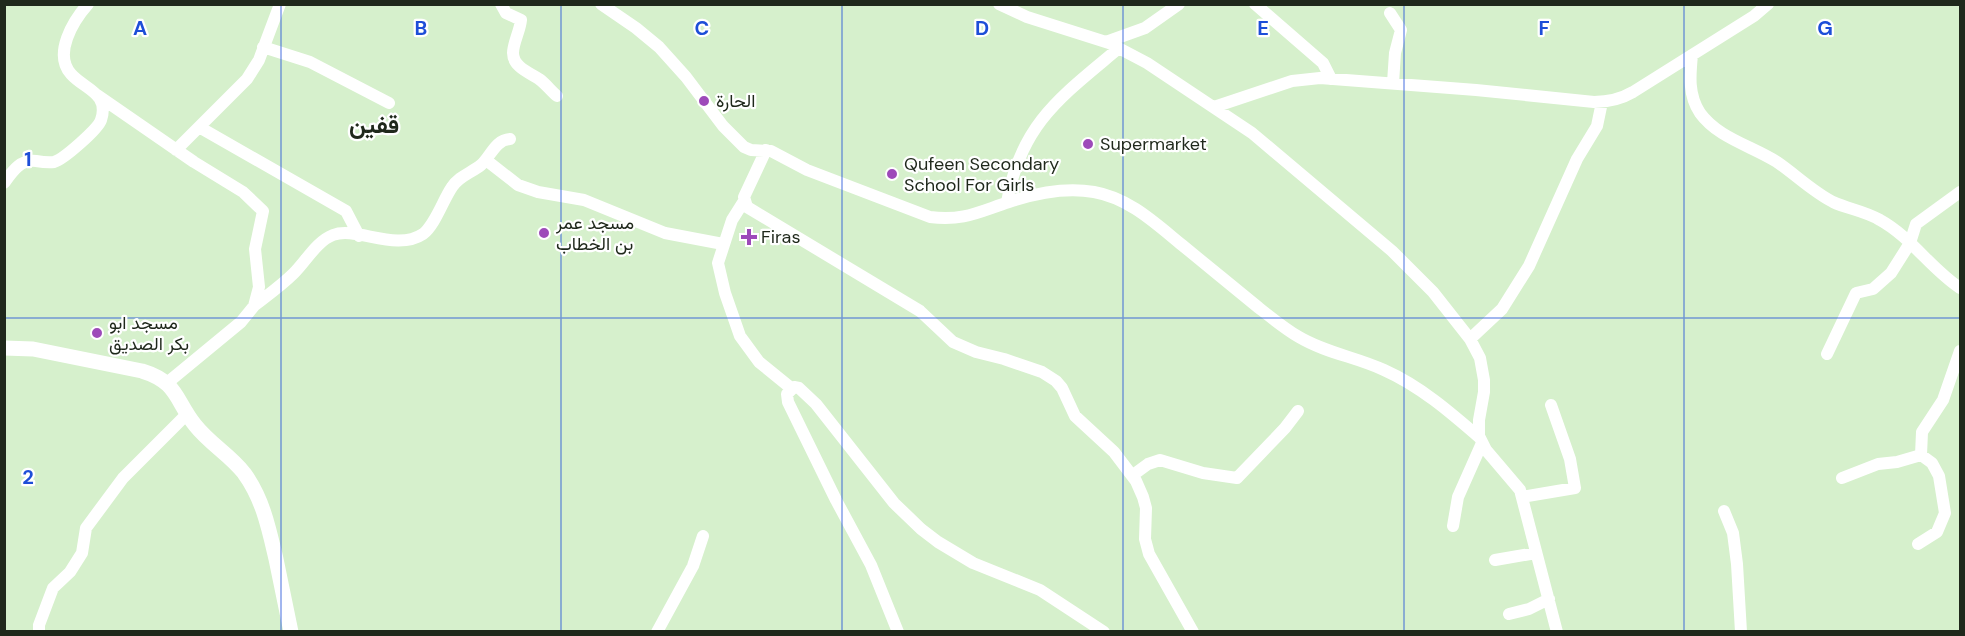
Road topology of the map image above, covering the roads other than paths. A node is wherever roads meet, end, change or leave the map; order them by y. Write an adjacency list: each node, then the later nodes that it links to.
1 (88, 4): 16 (street)
2 (280, 4): 11 (street)
3 (501, 4): 17 (street)
4 (601, 4): 24 (street)
5 (999, 4): 10 (street)
6 (1179, 4): 10 (street)
7 (1255, 4): 14 (street)
8 (1768, 4): 13 (street)
9 (1390, 13): 15 (street)
10 (1106, 42): 12 (street)
11 (263, 47): 19 (street); 21 (street)
12 (1119, 48): 20 (street); 29 (street)
13 (1692, 55): 18 (street); 31 (street)
14 (1331, 79): 15 (street); 20 (street)
15 (1393, 83): 18 (street)
16 (97, 95): 23 (street); 26 (street)
17 (557, 96)
18 (1602, 102): 35 (street)
19 (389, 103)
20 (1214, 107): 35 (street)
21 (199, 127): 23 (street); 30 (street)
22 (510, 139): 25 (street)
23 (176, 150): 34 (street)
24 (766, 150): 28 (street); 29 (street)
25 (486, 160): 30 (street); 32 (street)
26 (4, 183)
27 (1960, 192): 31 (street)
28 (744, 201): 32 (street); 46 (street)
29 (1007, 202): 44 (street)
30 (359, 236): 34 (street)
31 (1910, 243): 33 (street); 38 (street)
32 (723, 244): 40 (street)
33 (1960, 288)
34 (254, 306): 39 (street)
35 (1470, 339): 44 (street)
36 (4, 348): 39 (street)
37 (1960, 351): 45 (street)
38 (1827, 354)
39 (167, 383): 43 (street)
40 (791, 388): 60 (street); 61 (street)
41 (1551, 405): 48 (street)
42 (1298, 411): 46 (street)
43 (187, 414): 57 (street); 58 (street)
44 (1481, 440): 48 (street); 50 (street)
45 (1921, 455): 47 (street); 52 (street)
46 (1133, 475): 62 (street)
47 (1842, 478)
48 (1522, 497): 53 (street)
49 (1724, 511): 64 (street)
50 (1454, 526)
51 (703, 536): 59 (street)
52 (1918, 544)
53 (1536, 553): 54 (street); 55 (street)
54 (1495, 560)
55 (1549, 599): 56 (street); 63 (street)
56 (1509, 614)
57 (39, 632)
58 (291, 632)
59 (657, 632)
60 (898, 632)
61 (1104, 632)
62 (1193, 632)
63 (1557, 632)
64 (1741, 632)

